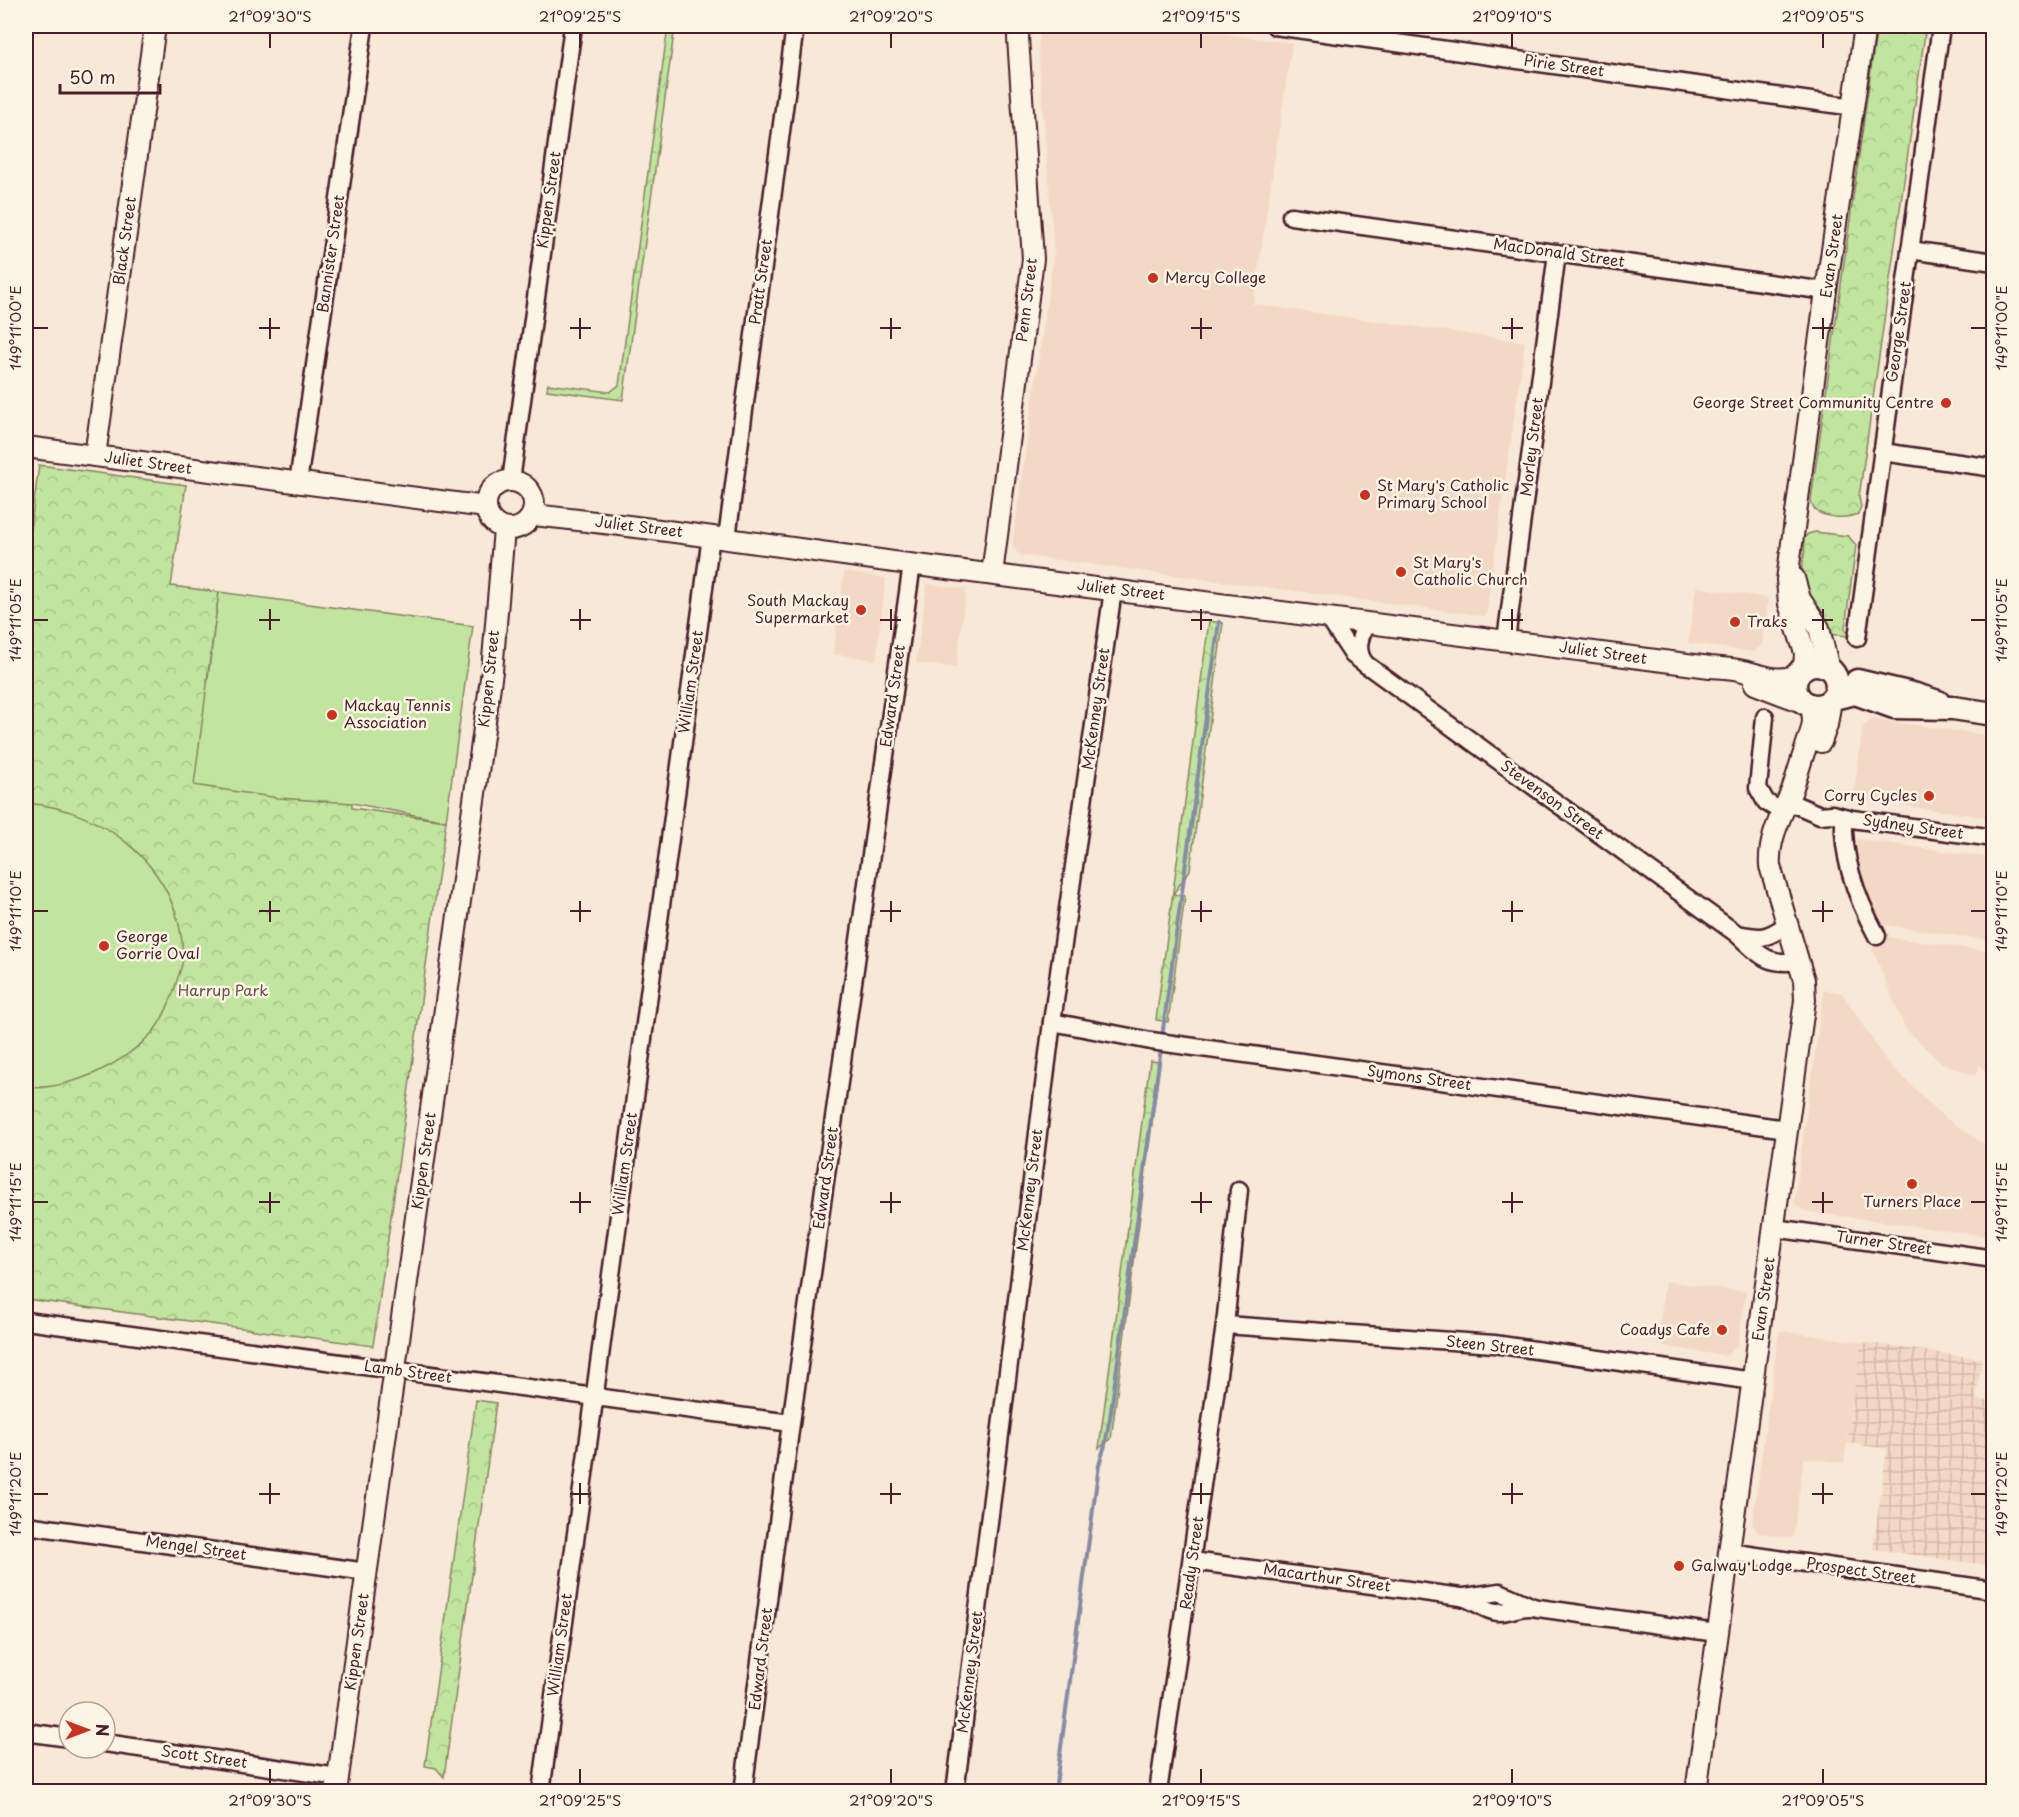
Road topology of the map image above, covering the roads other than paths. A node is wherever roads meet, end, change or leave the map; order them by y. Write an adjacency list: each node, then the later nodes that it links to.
1 (155, 26): 17 (street, Black Street)
2 (364, 26): 20 (street, Bannister Street)
3 (573, 26): 19 (street, Kippen Street)
4 (795, 26): 24 (street, Pratt Street)
5 (1019, 26): 27 (street, Penn Street)
6 (1275, 26): 9 (street, Pirie Street)
7 (1865, 26): 9 (street, Evan Street)
8 (1941, 26): 11 (street, George Street)
9 (1854, 107): 14 (street, Evan Street)
10 (1291, 216): 12 (street, MacDonald Street)
11 (1910, 250): 13 (street); 16 (street, George Street)
12 (1557, 253): 14 (street, MacDonald Street); 32 (street, Morley Street)
13 (1994, 262)
14 (1826, 291): 25 (street, Evan Street)
15 (26, 447): 17 (street, Juliet Street)
16 (1882, 452): 18 (street); 31 (street, George Street)
17 (95, 456): 20 (street, Juliet Street)
18 (1994, 468)
19 (511, 481): 21 (street); 22 (street)
20 (298, 483): 21 (street, Juliet Street)
21 (486, 507): 23 (street)
22 (532, 515): 23 (street); 24 (street, Juliet Street)
23 (504, 529): 55 (street, Kippen Street)
24 (719, 537): 26 (street, Juliet Street); 57 (street, William Street)
25 (1790, 558): 35 (street, Evan Street); 36 (street, Evan Street)
26 (912, 564): 27 (street, Juliet Street); 58 (street, Edward Street)
27 (992, 574): 28 (street, Juliet Street)
28 (1113, 590): 29 (street, Juliet Street); 48 (street, McKenney Street)
29 (1328, 617): 30 (street, Juliet Street); 33 (street, Stevenson Street)
30 (1366, 622): 32 (street, Juliet Street); 33 (street)
31 (1857, 638)
32 (1506, 640): 34 (street, Juliet Street)
33 (1367, 665): 45 (street, Stevenson Street)
34 (1710, 667): 36 (street, Juliet Street); 37 (street, Juliet Street)
35 (1830, 670): 36 (main road); 37 (main road); 38 (main road, Juliet Street)
36 (1801, 671): 37 (main road)
37 (1820, 702): 38 (main road, Juliet Street); 41 (street, Evan Street)
38 (1953, 708): 39 (main road, Juliet Street)
39 (1994, 714)
40 (1765, 717): 41 (street)
41 (1789, 797): 42 (street, Sydney Street); 44 (street, Evan Street)
42 (1838, 816): 43 (street, Sydney Street); 46 (street)
43 (1994, 838)
44 (1787, 925): 45 (street, Stevenson Street); 47 (street, Evan Street)
45 (1737, 933): 47 (street, Stevenson Street)
46 (1877, 936)
47 (1799, 961): 49 (street, Evan Street)
48 (1052, 1022): 49 (street, Symons Street); 71 (street, McKenney Street)
49 (1787, 1129): 51 (street, Evan Street)
50 (1239, 1190): 54 (street, Ready Street)
51 (1774, 1228): 52 (street, Turner Street); 56 (street, Evan Street)
52 (1994, 1259)
53 (26, 1321): 55 (street, Lamb Street)
54 (1225, 1325): 56 (street, Steen Street); 61 (street, Ready Street)
55 (395, 1371): 57 (street, Lamb Street); 62 (street, Kippen Street)
56 (1752, 1381): 60 (street, Evan Street)
57 (593, 1397): 58 (street, Lamb Street); 69 (street, William Street)
58 (791, 1423): 70 (street, Edward Street)
59 (26, 1525): 62 (street, Mengel Street)
60 (1729, 1552): 63 (street, Prospect Street); 64 (street, Evan Street)
61 (1192, 1561): 64 (street, Macarthur Street); 72 (street, Ready Street)
62 (367, 1572): 68 (street, Kippen Street)
63 (1994, 1590)
64 (1717, 1633): 73 (street, Evan Street)
65 (26, 1732): 66 (street)
66 (57, 1736)
67 (117, 1745): 68 (street, Scott Street)
68 (337, 1784)
69 (541, 1791)
70 (743, 1791)
71 (955, 1791)
72 (1158, 1791)
73 (1696, 1791)

